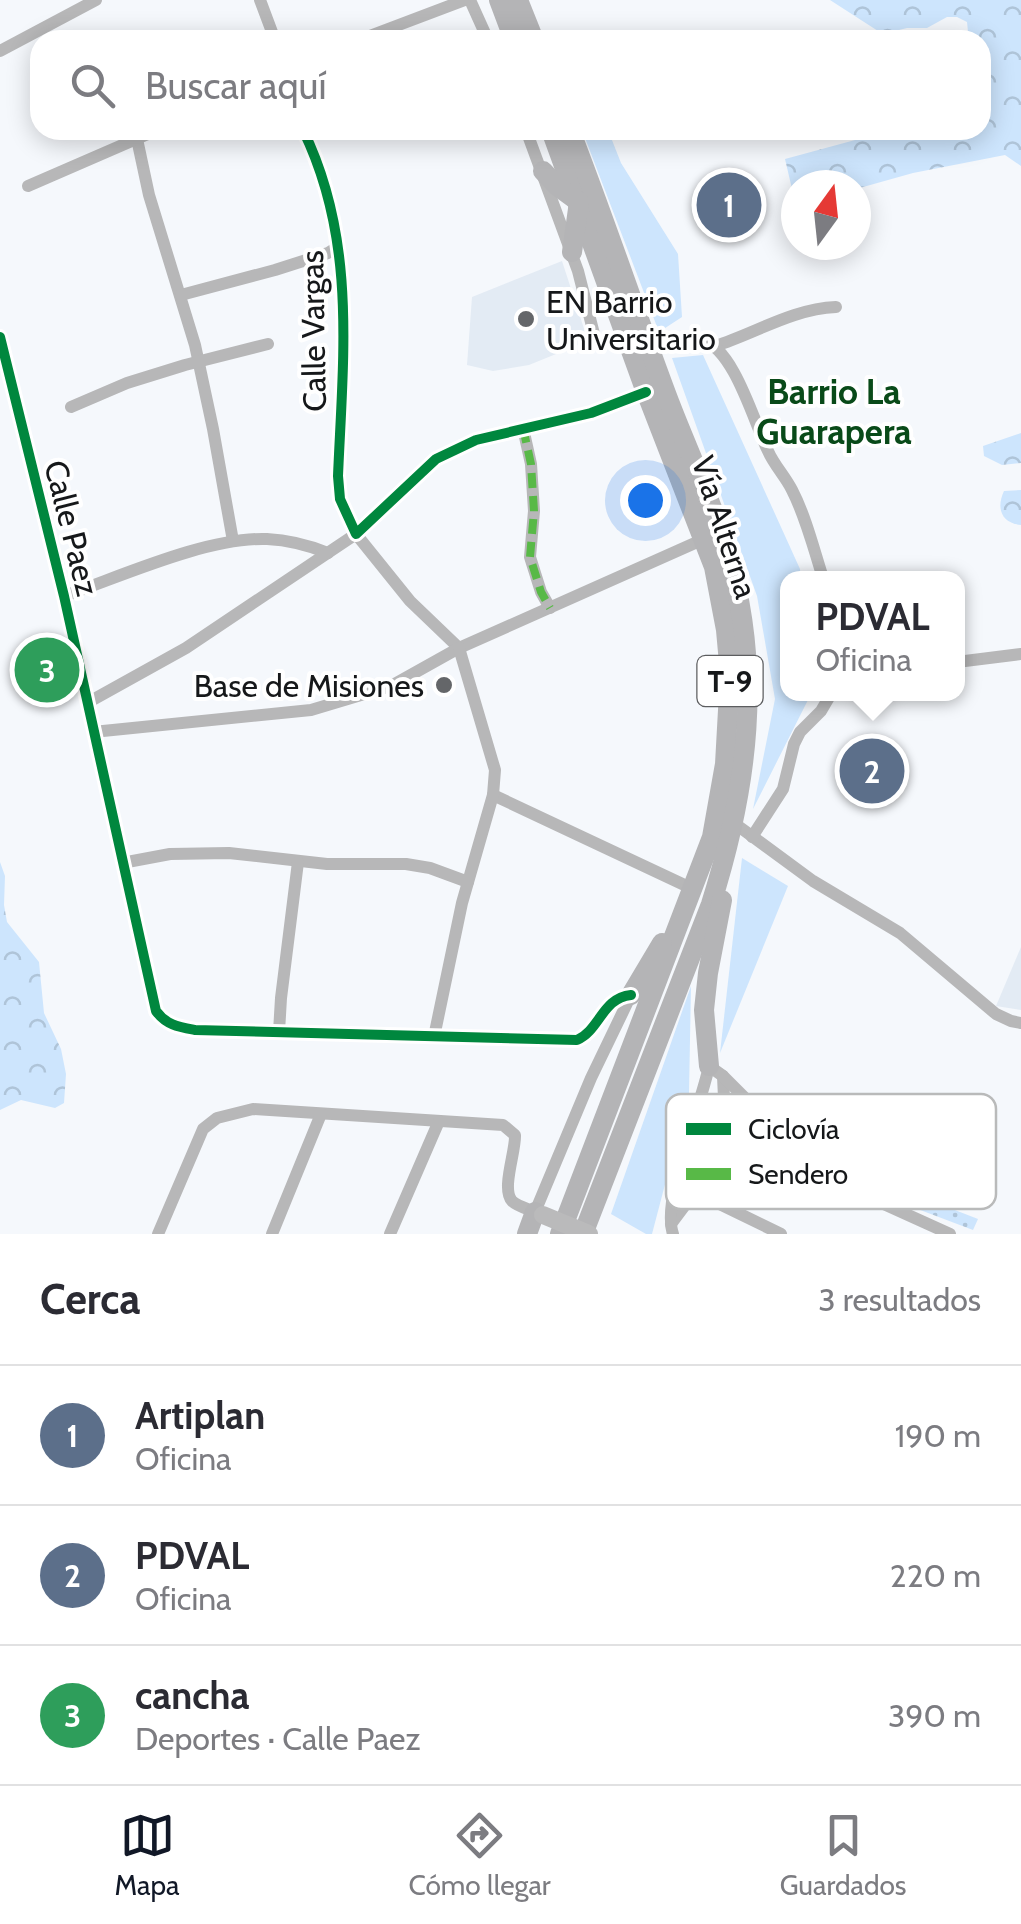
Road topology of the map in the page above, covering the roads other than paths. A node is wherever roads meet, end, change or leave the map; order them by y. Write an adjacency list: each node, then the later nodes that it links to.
1 (96, 0): 6 (street)
2 (260, 0): 7 (street)
3 (467, 0): 8 (street); 9 (street)
4 (499, 0): 10 (highway)
5 (518, 0): 11 (highway)
6 (40, 30)
7 (272, 30)
8 (385, 30)
9 (483, 30)
10 (510, 30)
11 (530, 30)
12 (30, 35): 13 (street)
13 (0, 51)
14 (135, 140): 21 (street)
15 (137, 140): 25 (street)
16 (307, 140): 23 (street, Calle Vargas)
17 (530, 140): 20 (street)
18 (555, 140): 22 (highway, Vía Alterna / T-9)
19 (574, 140): 31 (highway, Vía Alterna / T-9)
20 (543, 170): 22 (highway); 24 (street)
21 (28, 186)
22 (579, 202): 24 (highway); 33 (highway, Vía Alterna / T-9)
23 (340, 246): 25 (street); 36 (street, Calle Vargas)
24 (572, 252): 28 (street)
25 (181, 295): 32 (street)
26 (836, 307): 30 (street)
27 (0, 336): 41 (street, Calle Paez)
28 (596, 338)
29 (268, 344): 32 (street)
30 (715, 346): 31 (street); 40 (street)
31 (650, 351): 50 (highway, Vía Alterna / T-9)
32 (199, 362): 34 (street); 38 (street)
33 (646, 392): 35 (street); 37 (highway, Vía Alterna / T-9)
34 (70, 407)
35 (524, 428): 36 (street); 42 (street)
36 (356, 534): 39 (street); 43 (street, Calle Vargas)
37 (704, 539): 42 (street); 54 (highway, Vía Alterna / T-9)
38 (233, 541): 39 (street); 41 (street)
39 (328, 553): 47 (street)
40 (820, 571)
41 (64, 596): 47 (street, Calle Paez)
42 (550, 608): 43 (street)
43 (458, 648): 48 (street); 49 (street)
44 (1021, 654): 45 (street)
45 (965, 661)
46 (827, 701): 50 (street)
47 (87, 703): 48 (street, Calle Paez)
48 (93, 732): 52 (street, Calle Paez)
49 (493, 795): 53 (street); 54 (street)
50 (739, 831): 56 (street); 59 (highway, T-9); 73 (highway, Vía Alterna / T-9)
51 (298, 862): 52 (street); 53 (street); 57 (street)
52 (122, 863): 57 (street, Calle Paez)
53 (468, 882): 58 (street)
54 (693, 889): 55 (highway); 72 (highway, Vía Alterna / T-9)
55 (631, 995): 58 (street); 67 (street)
56 (1021, 1023)
57 (279, 1032): 58 (street)
58 (434, 1036)
59 (716, 1071): 60 (street, T-9); 61 (street); 62 (street)
60 (703, 1094)
61 (723, 1094)
62 (740, 1094)
63 (321, 1114): 64 (street); 68 (street); 69 (street)
64 (438, 1121): 67 (street); 70 (street)
65 (730, 1209): 74 (street)
66 (895, 1209): 75 (street)
67 (539, 1213): 71 (highway); 73 (main road, bridge)
68 (158, 1234)
69 (272, 1234)
70 (390, 1234)
71 (527, 1234)
72 (560, 1234)
73 (586, 1234)
74 (781, 1234)
75 (950, 1234)

